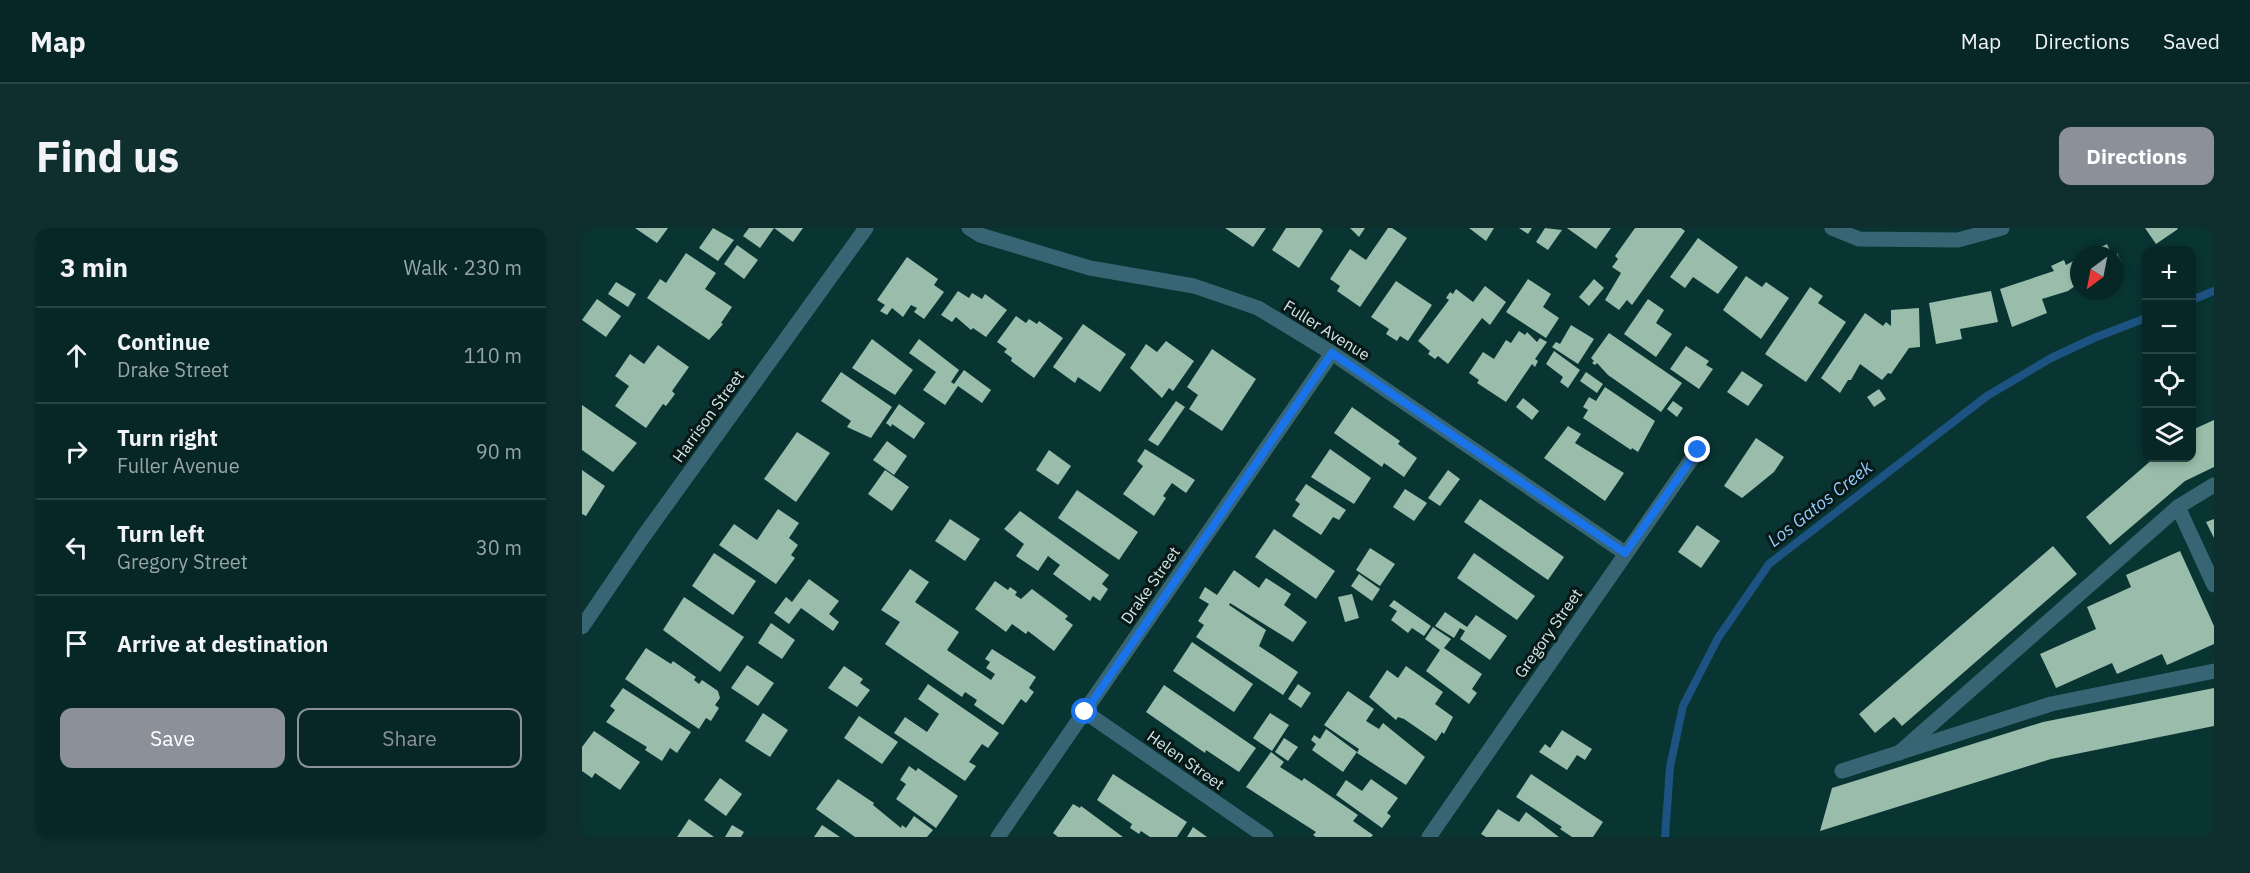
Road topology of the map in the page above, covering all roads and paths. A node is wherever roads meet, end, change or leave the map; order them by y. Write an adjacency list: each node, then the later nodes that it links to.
1 (867, 228): 11 (street, Harrison Street)
2 (969, 228): 5 (street, Fuller Avenue)
3 (1832, 228): 4 (street)
4 (2002, 228)
5 (1332, 353): 9 (street, Fuller Avenue); 13 (street, Drake Street)
6 (1698, 450): 9 (street, Gregory Street)
7 (2214, 485): 8 (street)
8 (2178, 507): 10 (street); 14 (street)
9 (1625, 553): 18 (street, Gregory Street)
10 (2214, 582)
11 (582, 627)
12 (2214, 672): 14 (street)
13 (1085, 712): 16 (street, Drake Street); 17 (street, Helen Street)
14 (1899, 753): 15 (street)
15 (1842, 771)
16 (998, 837)
17 (1266, 837)
18 (1429, 837)

